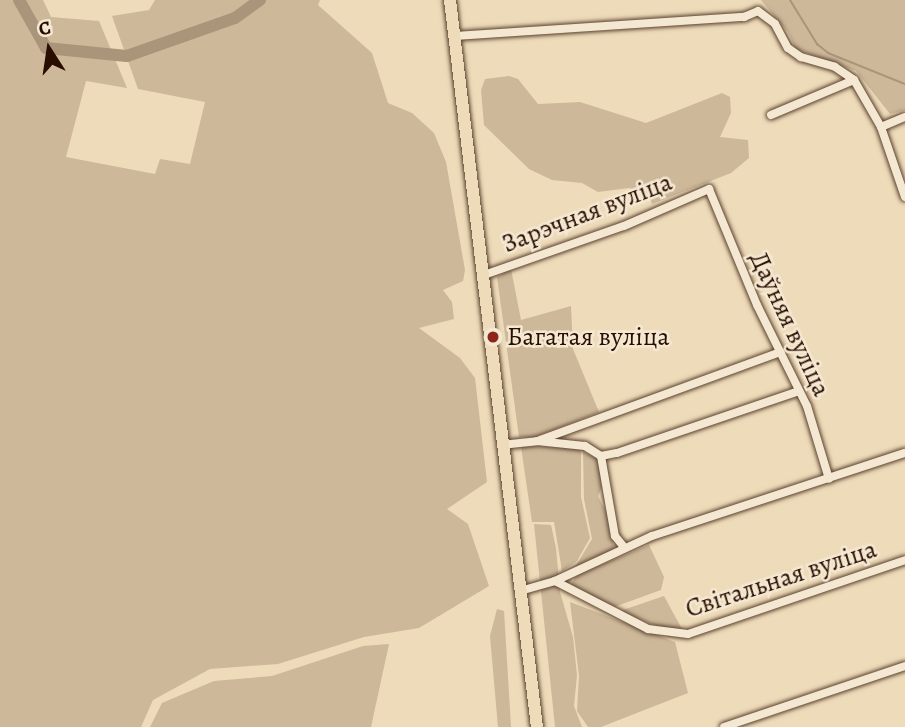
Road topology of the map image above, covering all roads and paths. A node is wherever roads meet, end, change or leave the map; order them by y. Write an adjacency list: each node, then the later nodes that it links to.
1 (450, 0): 2 (main road)
2 (463, 34): 3 (street); 9 (main road)
3 (854, 80): 4 (street); 6 (street)
4 (771, 115)
5 (905, 117): 6 (street)
6 (881, 127): 8 (street)
7 (709, 189): 9 (street, Зарэчная вуліца); 10 (street, Даўняя вуліца)
8 (905, 197)
9 (481, 276): 13 (main road)
10 (780, 352): 11 (street, Даўняя вуліца); 12 (street)
11 (799, 391): 15 (street); 16 (street, Даўняя вуліца)
12 (537, 441): 13 (street); 15 (street)
13 (501, 445): 20 (main road)
14 (905, 453): 16 (street)
15 (601, 456): 17 (street)
16 (829, 479): 17 (street)
17 (624, 547): 19 (street)
18 (905, 560): 19 (street, Світальная вуліца)
19 (555, 581): 20 (street)
20 (520, 591): 22 (main road)
21 (905, 666): 23 (street)
22 (537, 727)
23 (724, 727)

